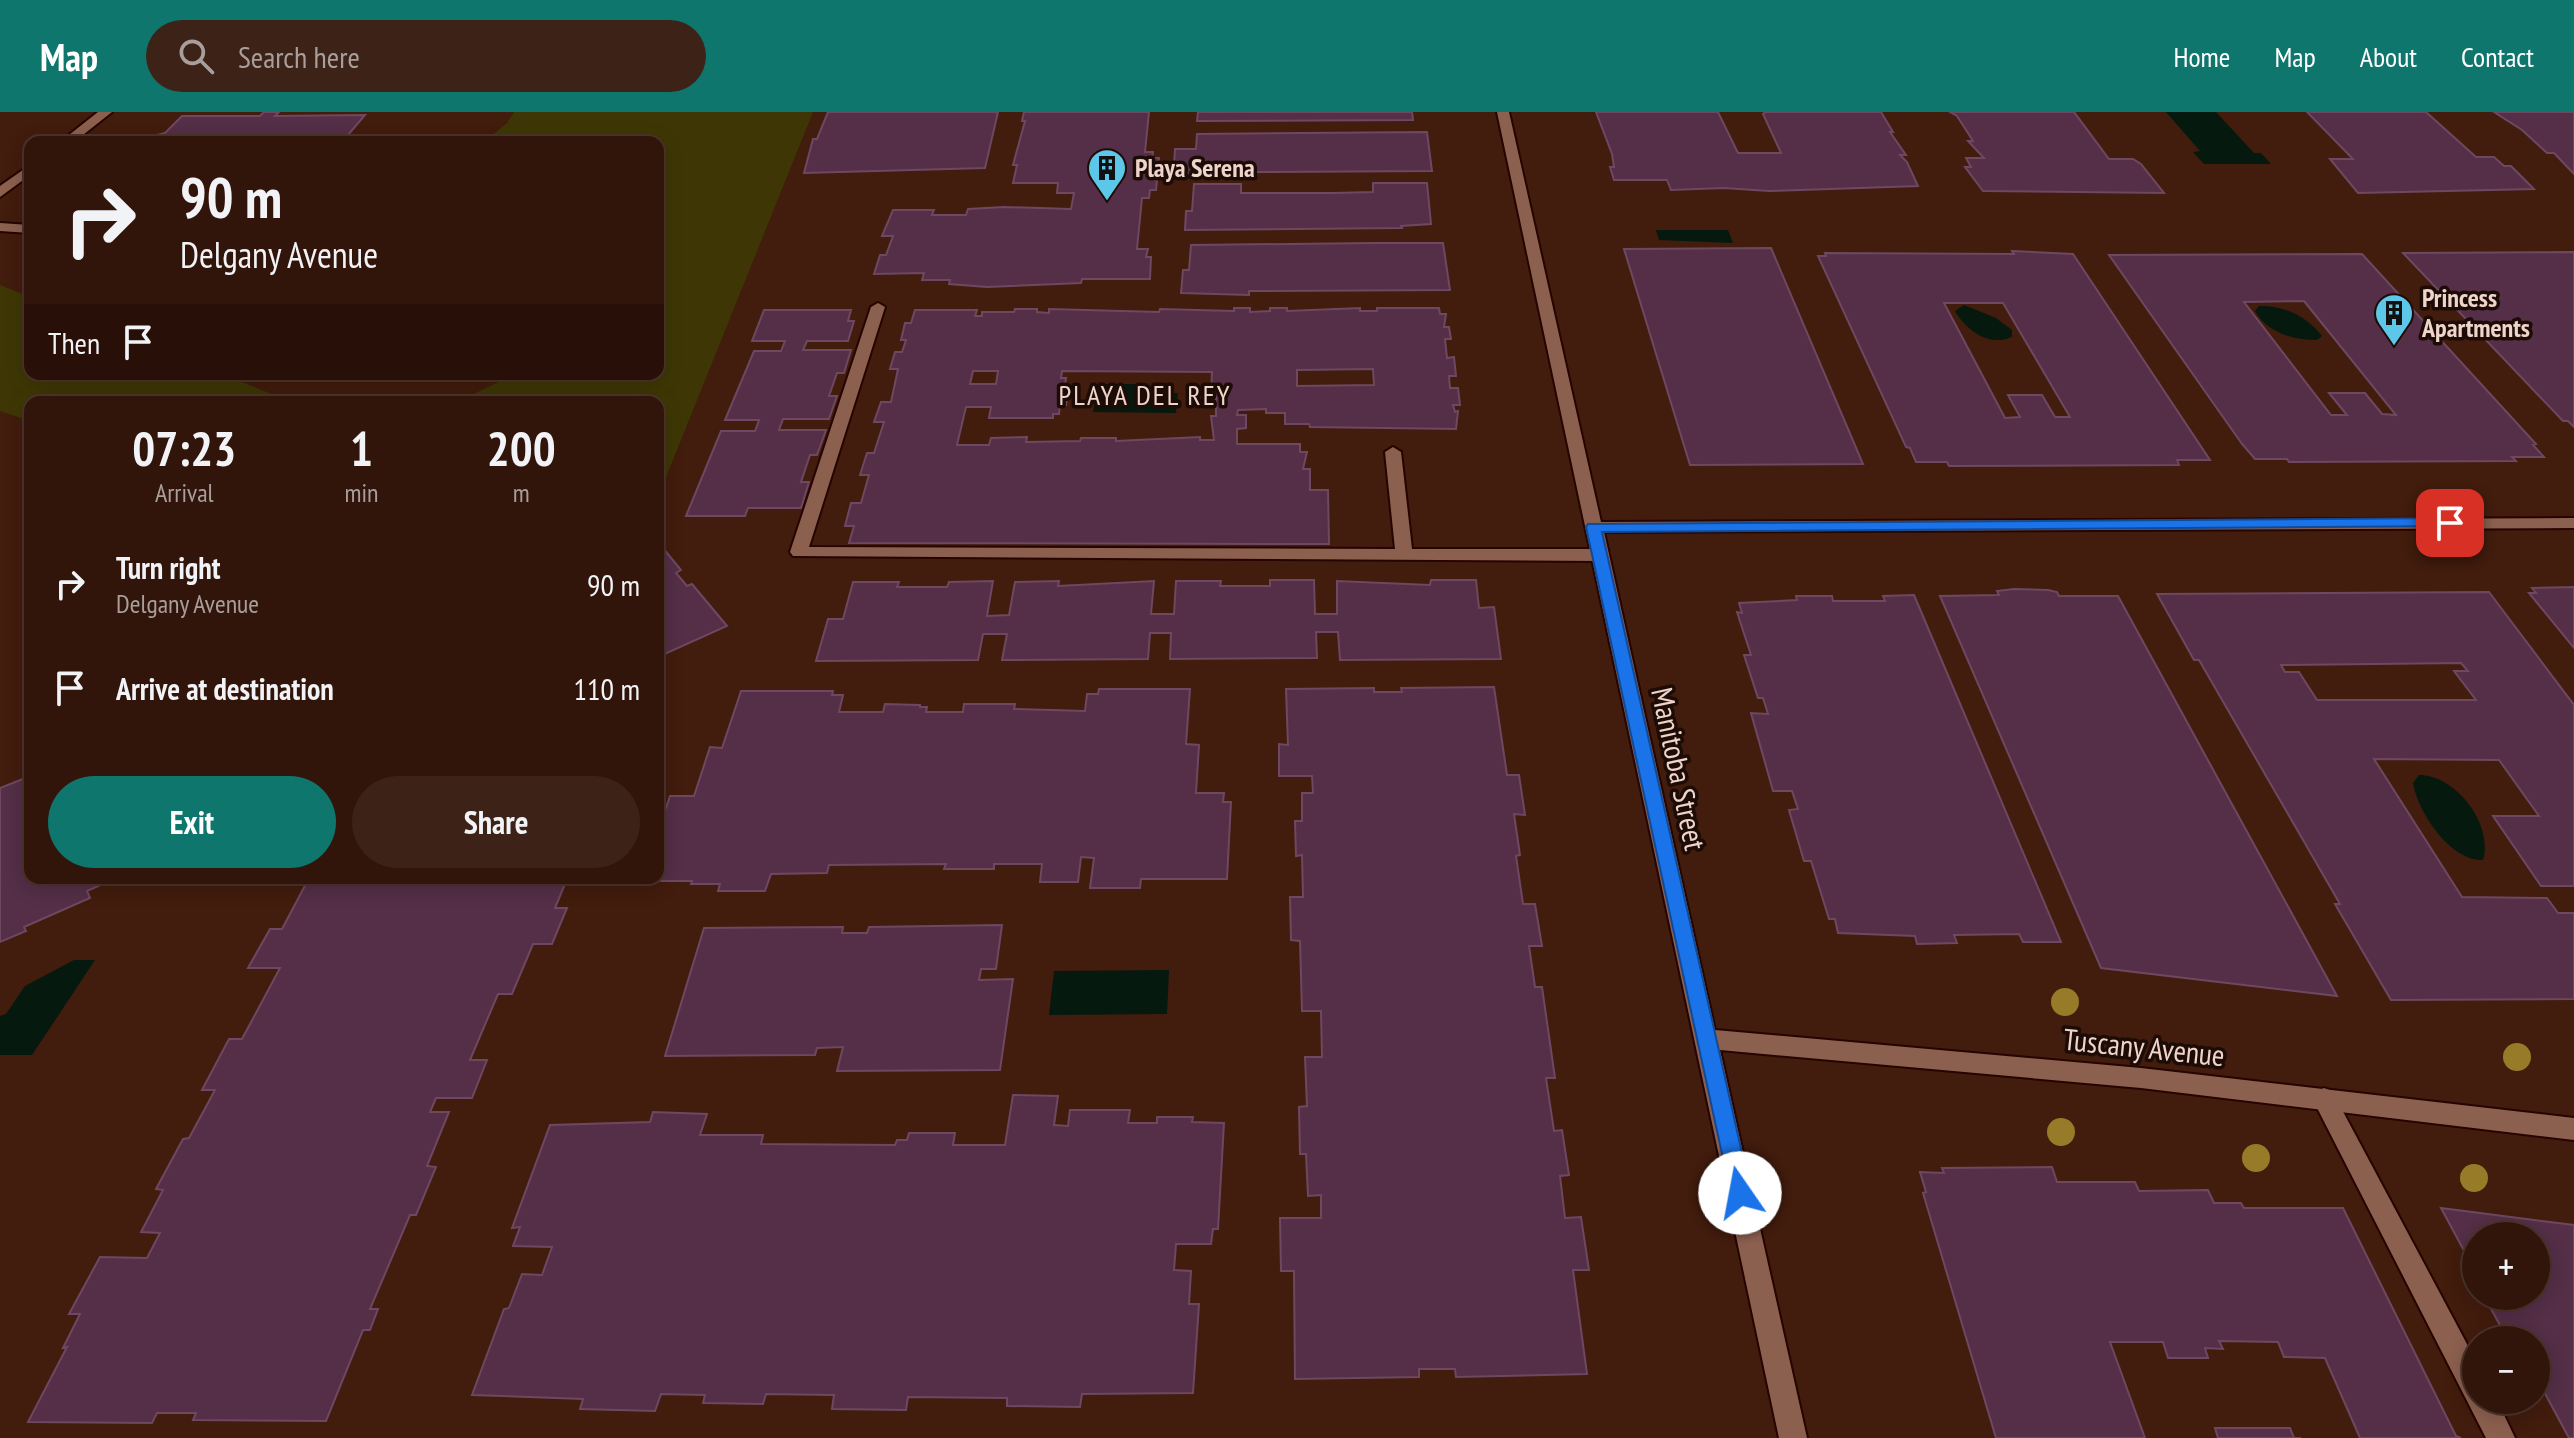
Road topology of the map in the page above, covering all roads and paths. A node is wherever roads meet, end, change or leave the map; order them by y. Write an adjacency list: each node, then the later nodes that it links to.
1 (106, 112): 3 (street)
2 (1503, 112): 11 (street, Manitoba Street)
3 (74, 136)
4 (24, 174): 5 (street)
5 (0, 193)
6 (0, 227): 7 (street)
7 (24, 229)
8 (878, 307): 12 (street)
9 (1393, 452): 12 (street)
10 (2574, 523): 11 (street)
11 (1594, 527): 13 (street, Manitoba Street)
12 (1404, 554): 13 (street)
13 (1600, 555): 14 (street, Manitoba Street)
14 (1707, 1039): 15 (street, Tuscany Avenue); 19 (street, Manitoba Street)
15 (2324, 1098): 16 (street, Tuscany Avenue); 17 (street)
16 (2574, 1129)
17 (2462, 1362)
18 (2489, 1414): 20 (street)
19 (1793, 1438)
20 (2501, 1438)

